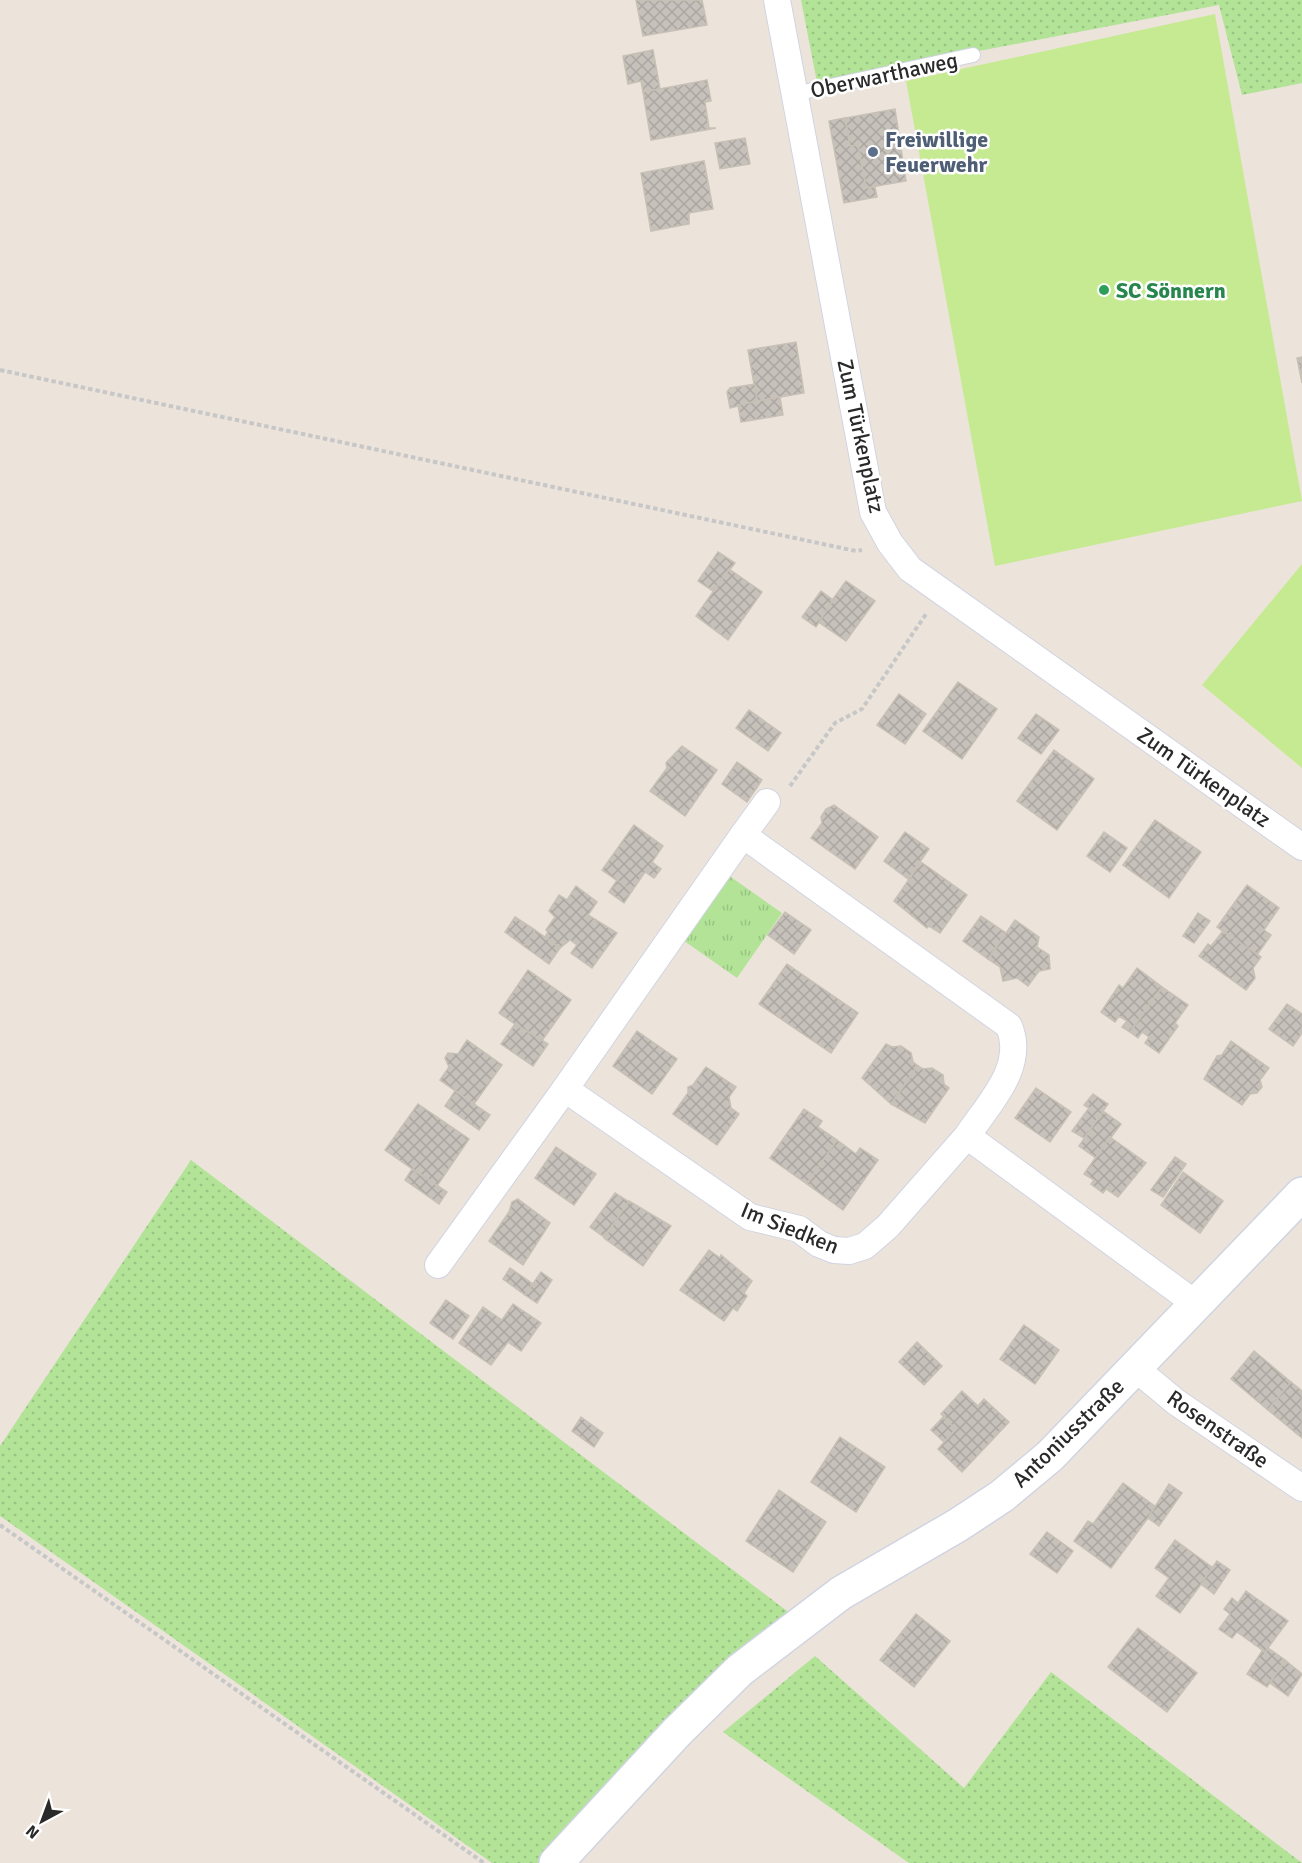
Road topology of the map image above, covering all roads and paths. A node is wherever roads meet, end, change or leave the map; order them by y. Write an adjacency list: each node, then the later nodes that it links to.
1 (777, 0): 3 (street, Zum Türkenplatz)
2 (973, 55): 3 (lane, Oberwarthaweg)
3 (795, 94): 5 (street, Zum Türkenplatz)
4 (0, 370): 5 (path)
5 (890, 543): 6 (street, Zum Türkenplatz)
6 (942, 591): 7 (path); 9 (street, Zum Türkenplatz)
7 (767, 802): 8 (street)
8 (743, 835): 10 (street); 11 (street, Im Siedken)
9 (1302, 847)
10 (565, 1089): 11 (street, Im Siedken); 13 (street)
11 (967, 1136): 14 (street)
12 (1302, 1194): 14 (street, Antoniusstraße)
13 (438, 1265)
14 (1196, 1304): 15 (street, Antoniusstraße)
15 (1135, 1368): 16 (street, Rosenstraße); 19 (street, Antoniusstraße)
16 (1302, 1488)
17 (0, 1525): 18 (path)
18 (484, 1863)
19 (556, 1863)

